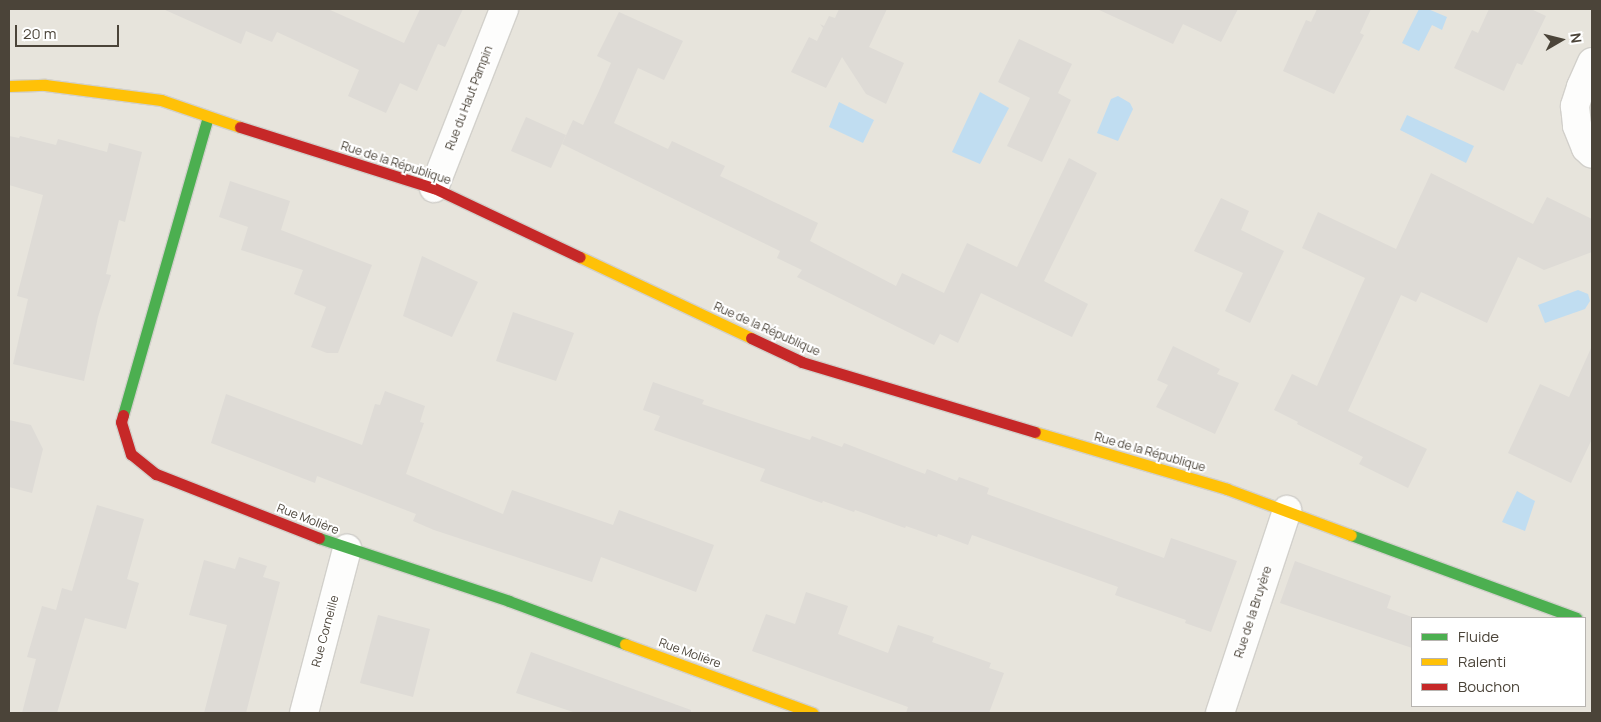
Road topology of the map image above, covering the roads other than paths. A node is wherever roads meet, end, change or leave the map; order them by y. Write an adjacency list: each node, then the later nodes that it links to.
1 (504, 9): 6 (street, Rue du Haut Pampin)
2 (1592, 62): 5 (street)
3 (9, 86): 4 (street, Rue de la République)
4 (208, 117): 6 (street, Rue de la République); 8 (street, Rue Molière)
5 (1592, 154)
6 (434, 188): 7 (street, Rue de la République)
7 (1287, 510): 9 (street, Rue de la République); 12 (street, Rue de la Bruyère)
8 (347, 549): 10 (street, Rue Corneille); 11 (street, Rue Molière)
9 (1573, 617)
10 (304, 713)
11 (813, 713)
12 (1220, 713)

